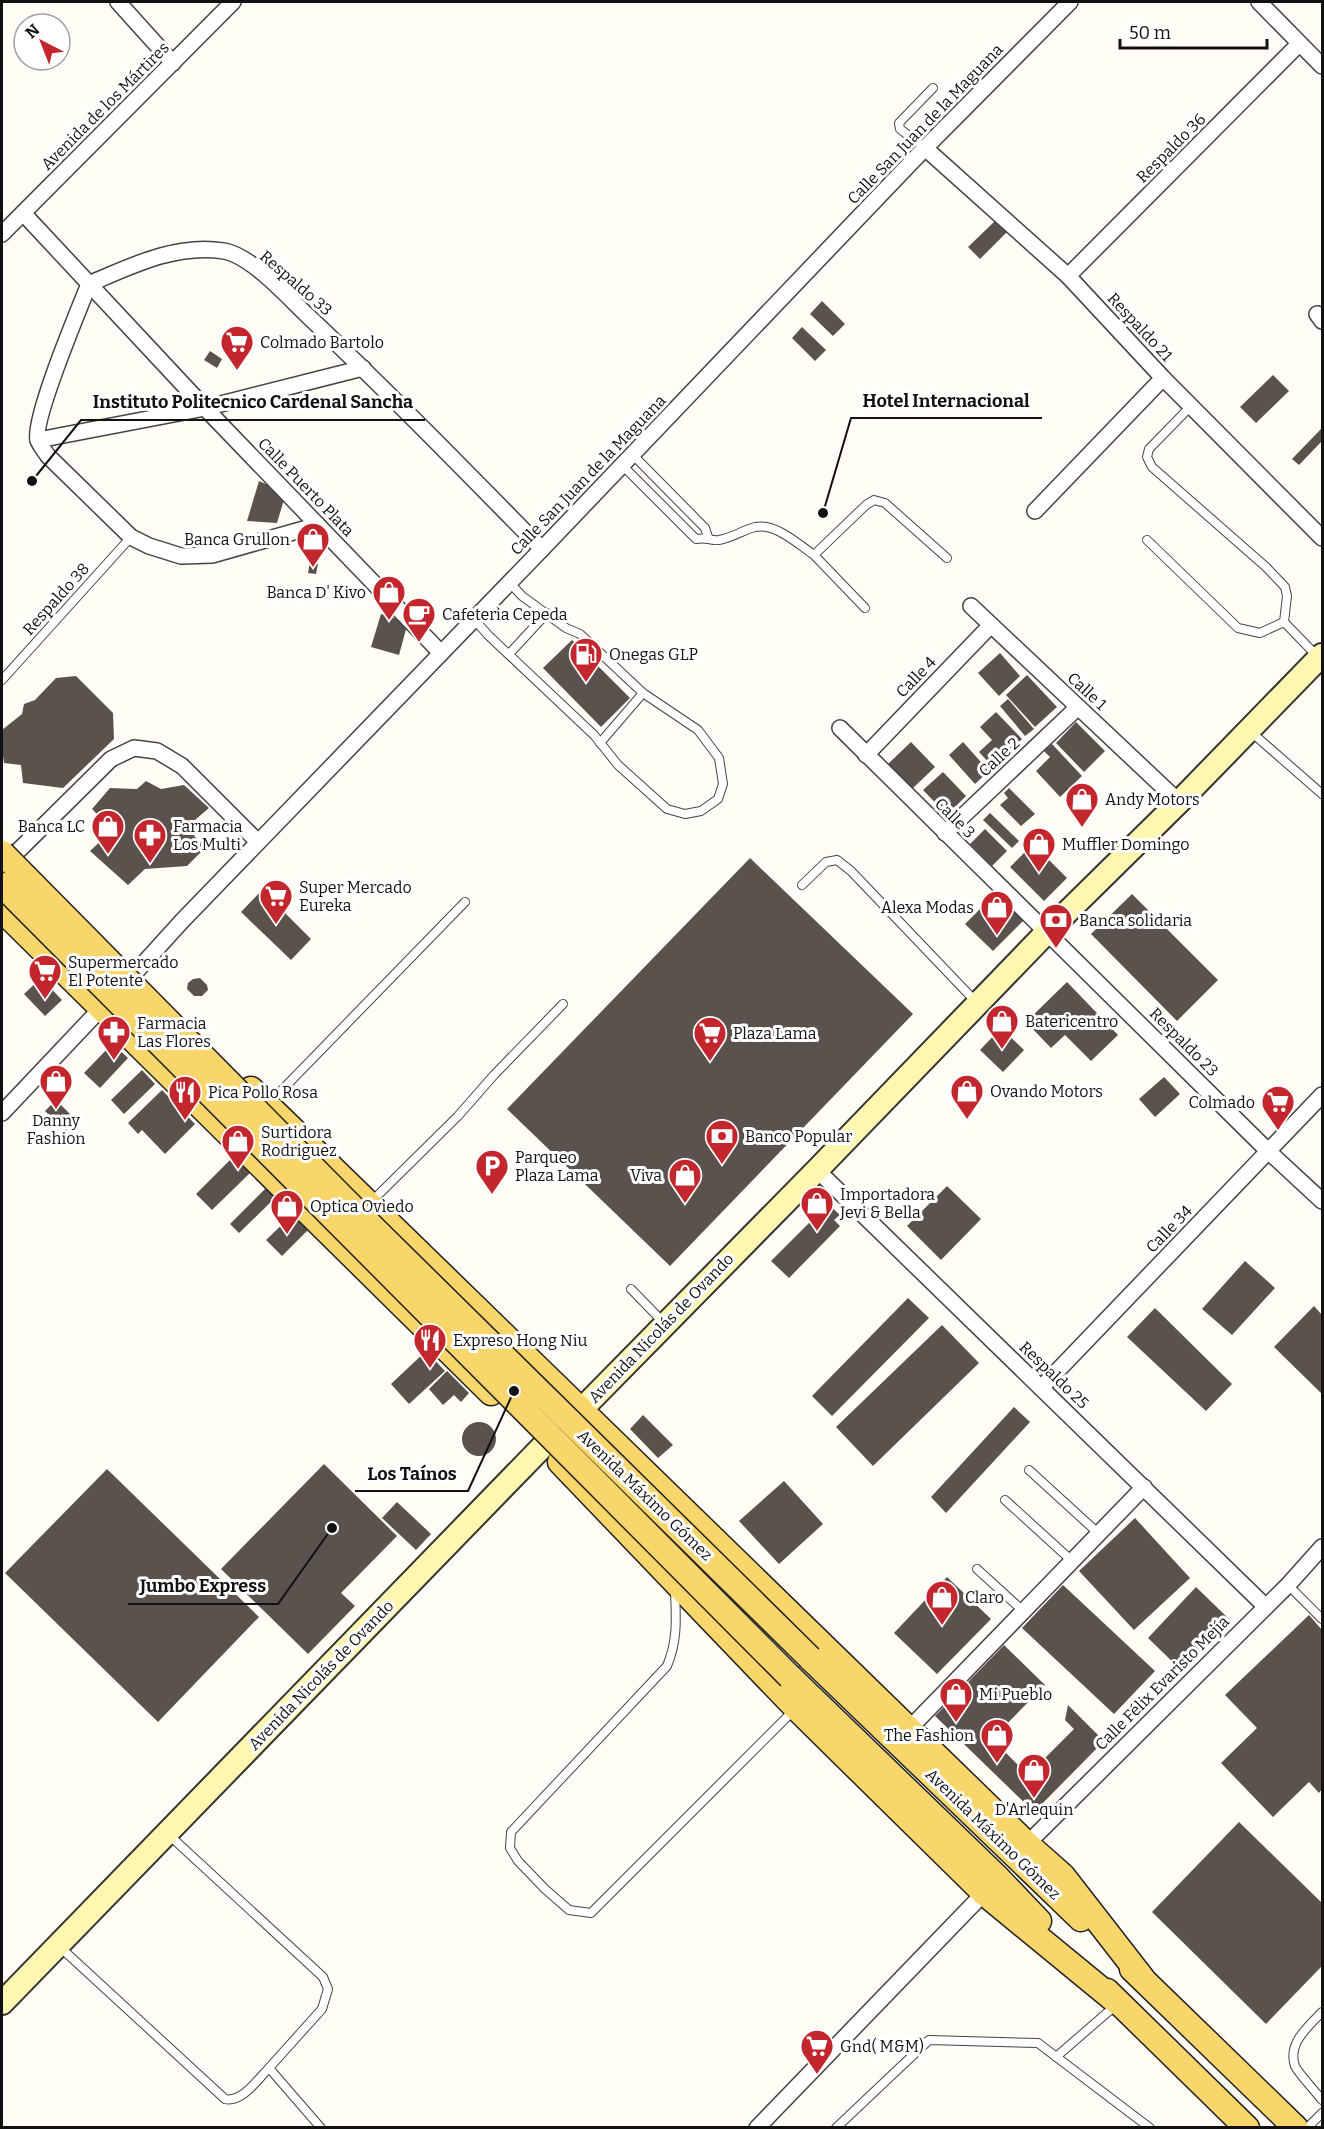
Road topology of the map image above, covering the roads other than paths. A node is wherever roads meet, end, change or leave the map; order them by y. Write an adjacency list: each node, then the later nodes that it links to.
1 (118, 2): 6 (street)
2 (233, 2): 6 (street, Avenida de los Mártires)
3 (1070, 2): 9 (street, Calle San Juan de la Maguana)
4 (1259, 2): 5 (street)
5 (1299, 45): 7 (street); 12 (street, Respaldo 36)
6 (173, 63): 10 (street, Avenida de los Mártires)
7 (1323, 66)
8 (933, 87): 9 (lane)
9 (925, 148): 12 (street, Respaldo 21); 19 (street, Calle San Juan de la Maguana)
10 (23, 213): 11 (street, Avenida de los Mártires); 13 (street, Calle Puerto Plata)
11 (2, 234)
12 (1068, 276): 15 (street, Respaldo 21)
13 (89, 284): 14 (street, Respaldo 33); 17 (street, Calle Puerto Plata); 18 (street)
14 (363, 368): 17 (street); 26 (street, Respaldo 33)
15 (1163, 378): 16 (street, Respaldo 21); 20 (street)
16 (1191, 406): 24 (street, Respaldo 21); 34 (lane)
17 (204, 408): 18 (street); 21 (street, Calle Puerto Plata)
18 (38, 440): 22 (street)
19 (627, 459): 23 (lane); 23 (lane); 26 (street, Calle San Juan de la Maguana)
20 (1035, 511)
21 (318, 525): 22 (street); 36 (street, Calle Puerto Plata)
22 (131, 537): 39 (lane, Respaldo 38)
23 (708, 537): 27 (lane)
24 (1323, 537)
25 (1147, 540): 34 (lane)
26 (542, 549): 29 (street, Calle San Juan de la Maguana)
27 (814, 555): 28 (lane); 31 (lane)
28 (947, 558)
29 (509, 582): 32 (lane); 33 (street, Calle San Juan de la Maguana)
30 (971, 606): 35 (street, Calle 1)
31 (865, 608)
32 (547, 613): 37 (lane); 40 (lane)
33 (474, 620): 36 (street, Calle San Juan de la Maguana); 37 (lane)
34 (1284, 622): 38 (lane)
35 (991, 625): 41 (street, Calle 1); 45 (street, Calle 4)
36 (441, 653): 49 (street, Calle San Juan de la Maguana)
37 (509, 654): 44 (lane)
38 (1321, 656): 43 (main road, Avenida Nicolás de Ovando)
39 (2, 680)
40 (643, 693): 44 (lane); 44 (lane)
41 (1078, 707): 47 (street, Calle 1); 48 (street, Calle 2)
42 (840, 728): 45 (street, Calle 3)
43 (1248, 730): 46 (lane); 47 (main road, Avenida Nicolás de Ovando)
44 (600, 743)
45 (866, 755): 48 (street, Calle 3)
46 (1323, 794)
47 (1179, 802): 55 (main road, Avenida Nicolás de Ovando)
48 (945, 833): 55 (street, Calle 3)
49 (258, 842): 50 (street); 56 (street, Calle San Juan de la Maguana)
50 (6, 849): 56 (main road); 90 (main road, Avenida Máximo Gómez, bridge)
51 (2, 885): 92 (main road, Avenida Máximo Gómez, bridge)
52 (802, 885): 57 (lane)
53 (465, 902): 60 (lane)
54 (2, 910): 59 (main road)
55 (1047, 932): 57 (main road, Avenida Nicolás de Ovando); 63 (street, Respaldo 23)
56 (134, 975): 59 (street, Calle San Juan de la Maguana); 66 (main road)
57 (978, 1003): 64 (main road, Avenida Nicolás de Ovando)
58 (563, 1004): 66 (lane)
59 (100, 1009): 62 (street); 71 (main road)
60 (280, 1092)
61 (1323, 1095): 63 (street, Calle 34)
62 (2, 1113)
63 (1268, 1152): 65 (street, Respaldo 23); 69 (street, Calle 34)
64 (817, 1170): 68 (main road, Avenida Nicolás de Ovando); 69 (street, Respaldo 25)
65 (1323, 1201)
66 (369, 1204): 70 (main road)
67 (631, 1289): 68 (lane)
68 (665, 1324): 70 (main road, Avenida Nicolás de Ovando)
69 (1041, 1388): 73 (street, Respaldo 25)
70 (581, 1410): 71 (main road, Avenida Nicolás de Ovando); 85 (main road)
71 (544, 1445): 79 (main road); 86 (main road, Avenida Nicolás de Ovando)
72 (1029, 1470): 75 (lane)
73 (1144, 1487): 75 (street); 81 (street, Respaldo 25)
74 (1005, 1500): 77 (lane)
75 (1098, 1533): 77 (street)
76 (1323, 1547): 80 (street, Calle Félix Evaristo Mejía)
77 (1071, 1560): 82 (street)
78 (977, 1569): 82 (lane)
79 (675, 1582): 84 (main road); 84 (lane)
80 (1288, 1585): 81 (street, Calle Félix Evaristo Mejía); 83 (lane)
81 (1265, 1606): 87 (street, Calle Félix Evaristo Mejía)
82 (1022, 1610): 85 (street)
83 (1323, 1619)
84 (796, 1708): 88 (main road)
85 (909, 1729): 87 (main road)
86 (166, 1833): 89 (main road, Avenida Nicolás de Ovando); 95 (lane)
87 (1027, 1844): 90 (main road)
88 (984, 1893): 92 (main road); 99 (street)
89 (57, 1944): 91 (main road, Avenida Nicolás de Ovando); 95 (lane)
90 (1143, 1979): 103 (main road, Avenida Máximo Gómez)
91 (2, 2003)
92 (1118, 2003): 94 (lane); 102 (main road, Avenida Máximo Gómez)
93 (1323, 2012): 96 (lane)
94 (1056, 2056): 100 (lane); 101 (lane)
95 (269, 2068): 98 (lane)
96 (1323, 2100)
97 (1323, 2113): 104 (lane)
98 (321, 2127)
99 (758, 2127)
100 (836, 2127)
101 (1150, 2127)
102 (1247, 2127)
103 (1296, 2127)
104 (1307, 2127)

